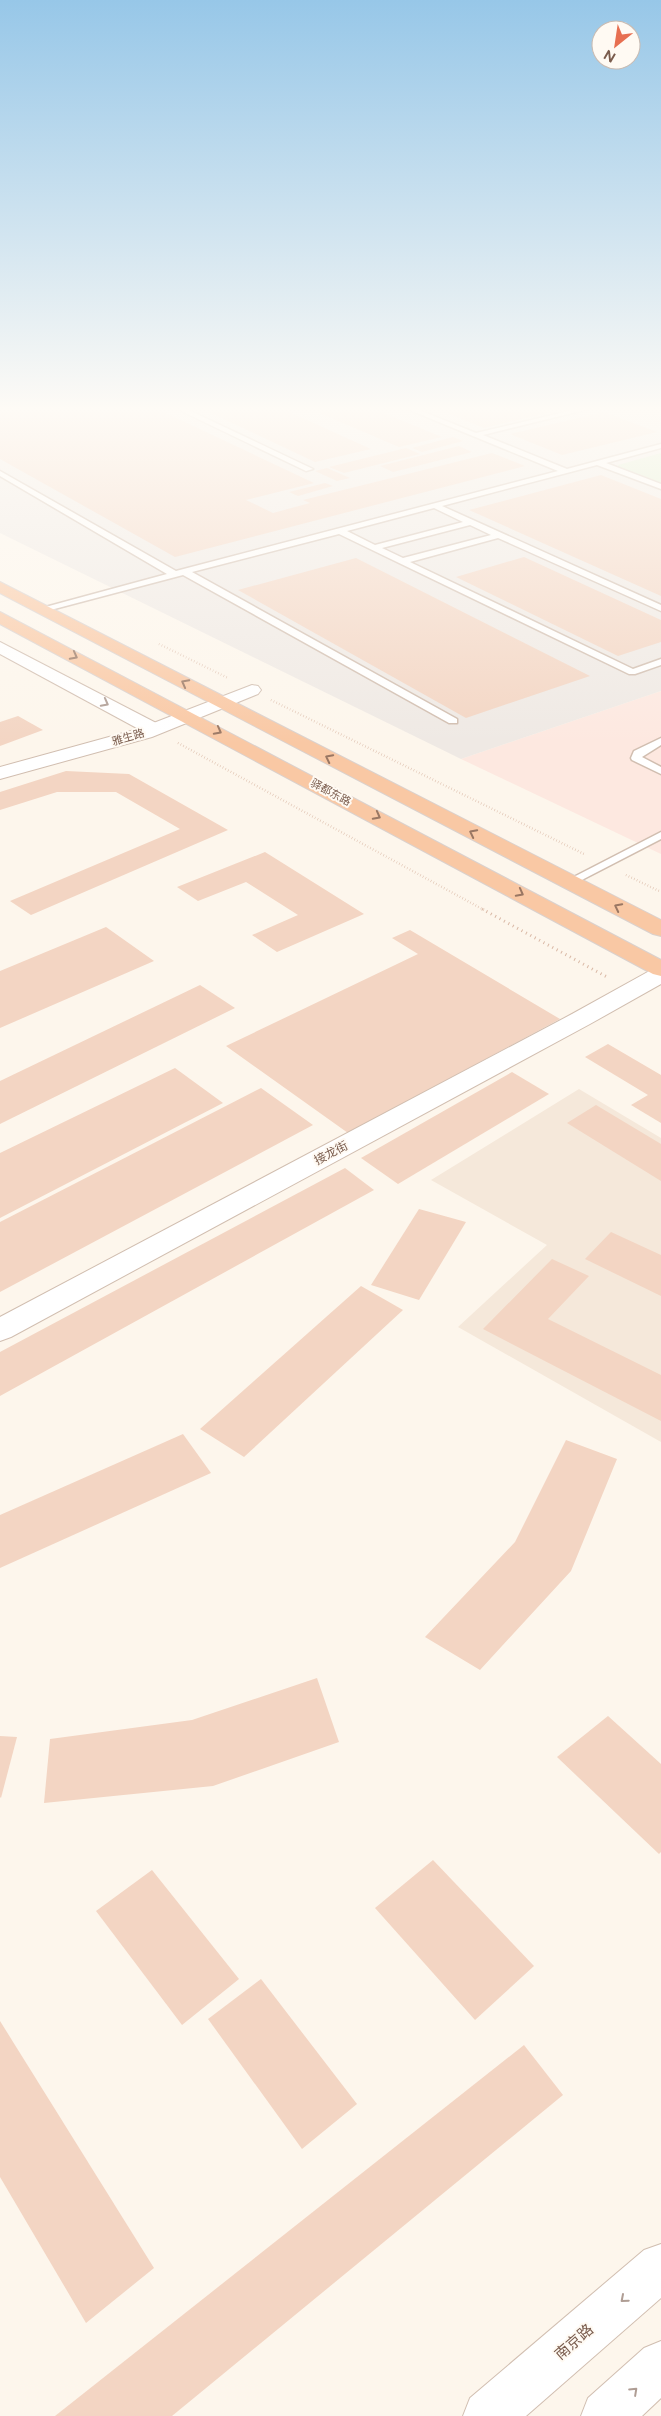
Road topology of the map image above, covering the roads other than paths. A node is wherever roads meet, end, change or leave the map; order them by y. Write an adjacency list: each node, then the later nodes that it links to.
1 (79, 519): 10 (lane)
2 (387, 519): 5 (lane)
3 (464, 519): 4 (lane)
4 (472, 522): 6 (lane); 7 (lane)
5 (340, 531): 7 (lane); 9 (lane)
6 (499, 535): 8 (lane); 12 (lane)
7 (375, 548): 8 (lane)
8 (403, 561): 17 (lane)
9 (185, 572): 10 (lane); 21 (lane)
10 (174, 574): 13 (lane)
11 (0, 587): 13 (highway)
12 (661, 608)
13 (43, 609): 19 (highway, one-way to 13)
14 (0, 617): 15 (highway, 驿都东路)
15 (40, 638): 16 (street); 20 (highway, 驿都东路, one-way to 20)
16 (2, 650): 22 (street, one-way to 22)
17 (661, 662)
18 (252, 690): 19 (street, 雅生路)
19 (222, 703): 20 (street, 雅生路); 27 (highway, one-way to 19)
20 (188, 716): 22 (street, 雅生路); 29 (highway, 驿都东路, one-way to 29)
21 (453, 721)
22 (153, 729): 25 (street, 雅生路)
23 (661, 741): 24 (lane)
24 (661, 771)
25 (0, 773)
26 (661, 835): 27 (lane)
27 (570, 882): 28 (highway, one-way to 27)
28 (661, 930)
29 (661, 969)
30 (661, 974): 31 (street, 接龙街)
31 (0, 1330)
32 (661, 2267): 34 (street, 南京路, one-way to 34)
33 (661, 2365): 35 (street, one-way to 33)
34 (488, 2416)
35 (606, 2416)

